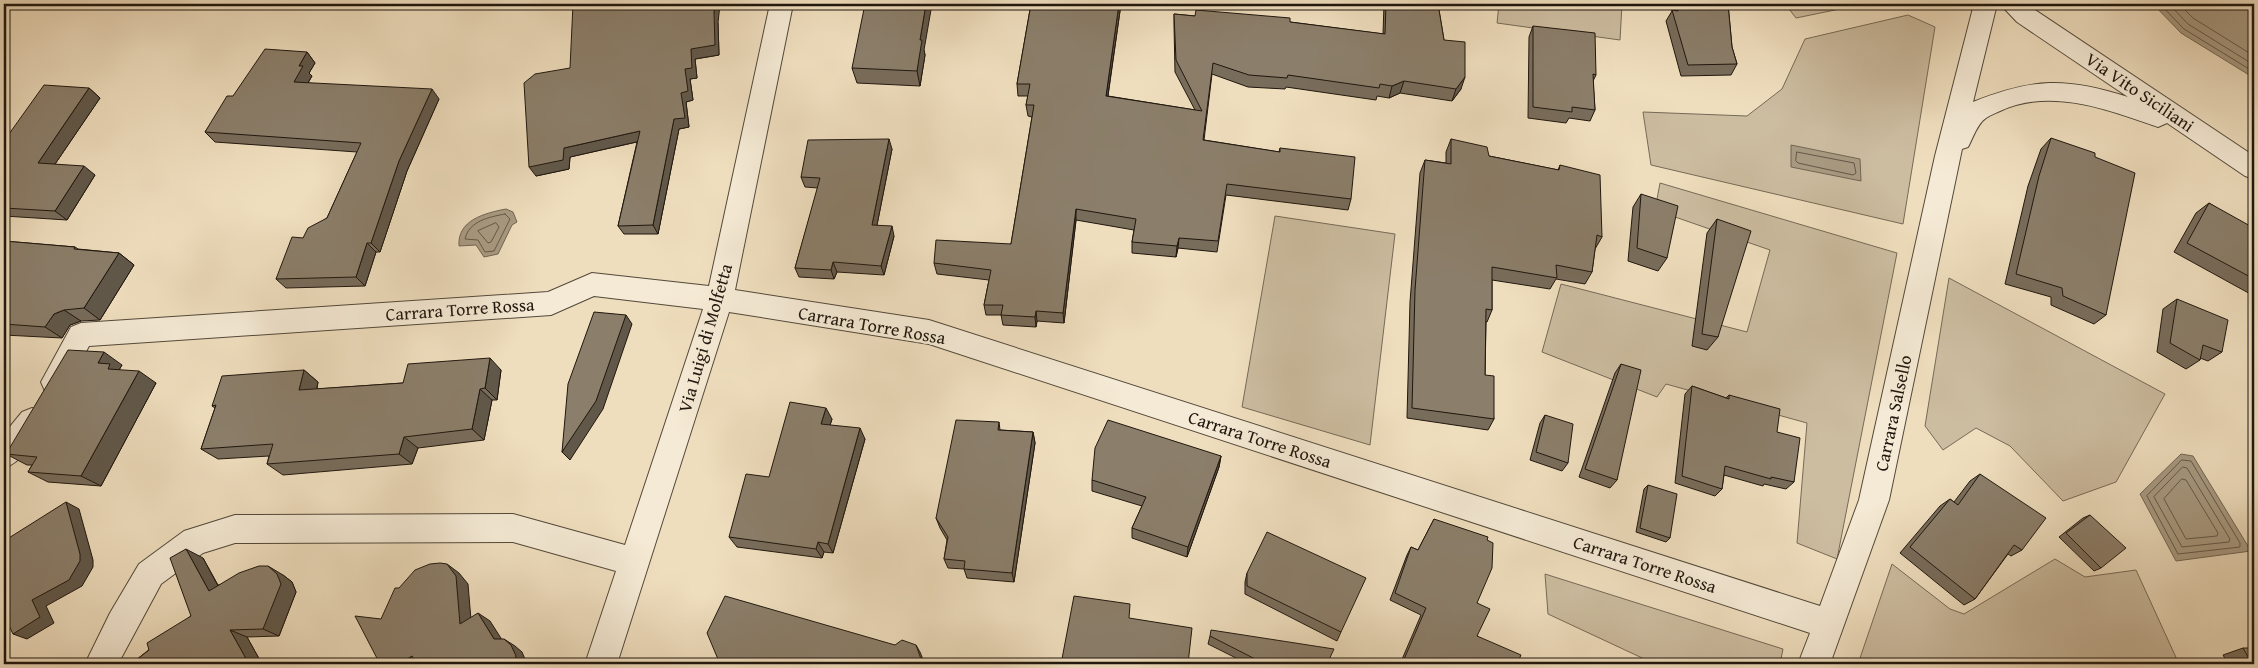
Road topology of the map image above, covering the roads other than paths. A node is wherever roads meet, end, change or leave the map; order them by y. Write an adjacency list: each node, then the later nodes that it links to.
1 (781, 4): 7 (street, Via Luigi di Molfetta)
2 (1985, 4): 5 (street, Carrara Salsello)
3 (2019, 10): 4 (street, Via Vito Siciliani)
4 (2200, 133): 5 (street); 6 (street, Via Vito Siciliani)
5 (1948, 156): 10 (street, Carrara Salsello)
6 (2254, 169)
7 (720, 299): 8 (street, Carrara Torre Rossa); 9 (street, Via Luigi di Molfetta); 10 (street, Carrara Torre Rossa)
8 (4, 455)
9 (634, 562): 11 (street); 12 (street, Via Luigi di Molfetta)
10 (1829, 624): 13 (street, Carrara Salsello)
11 (101, 664)
12 (601, 664)
13 (1814, 664)

